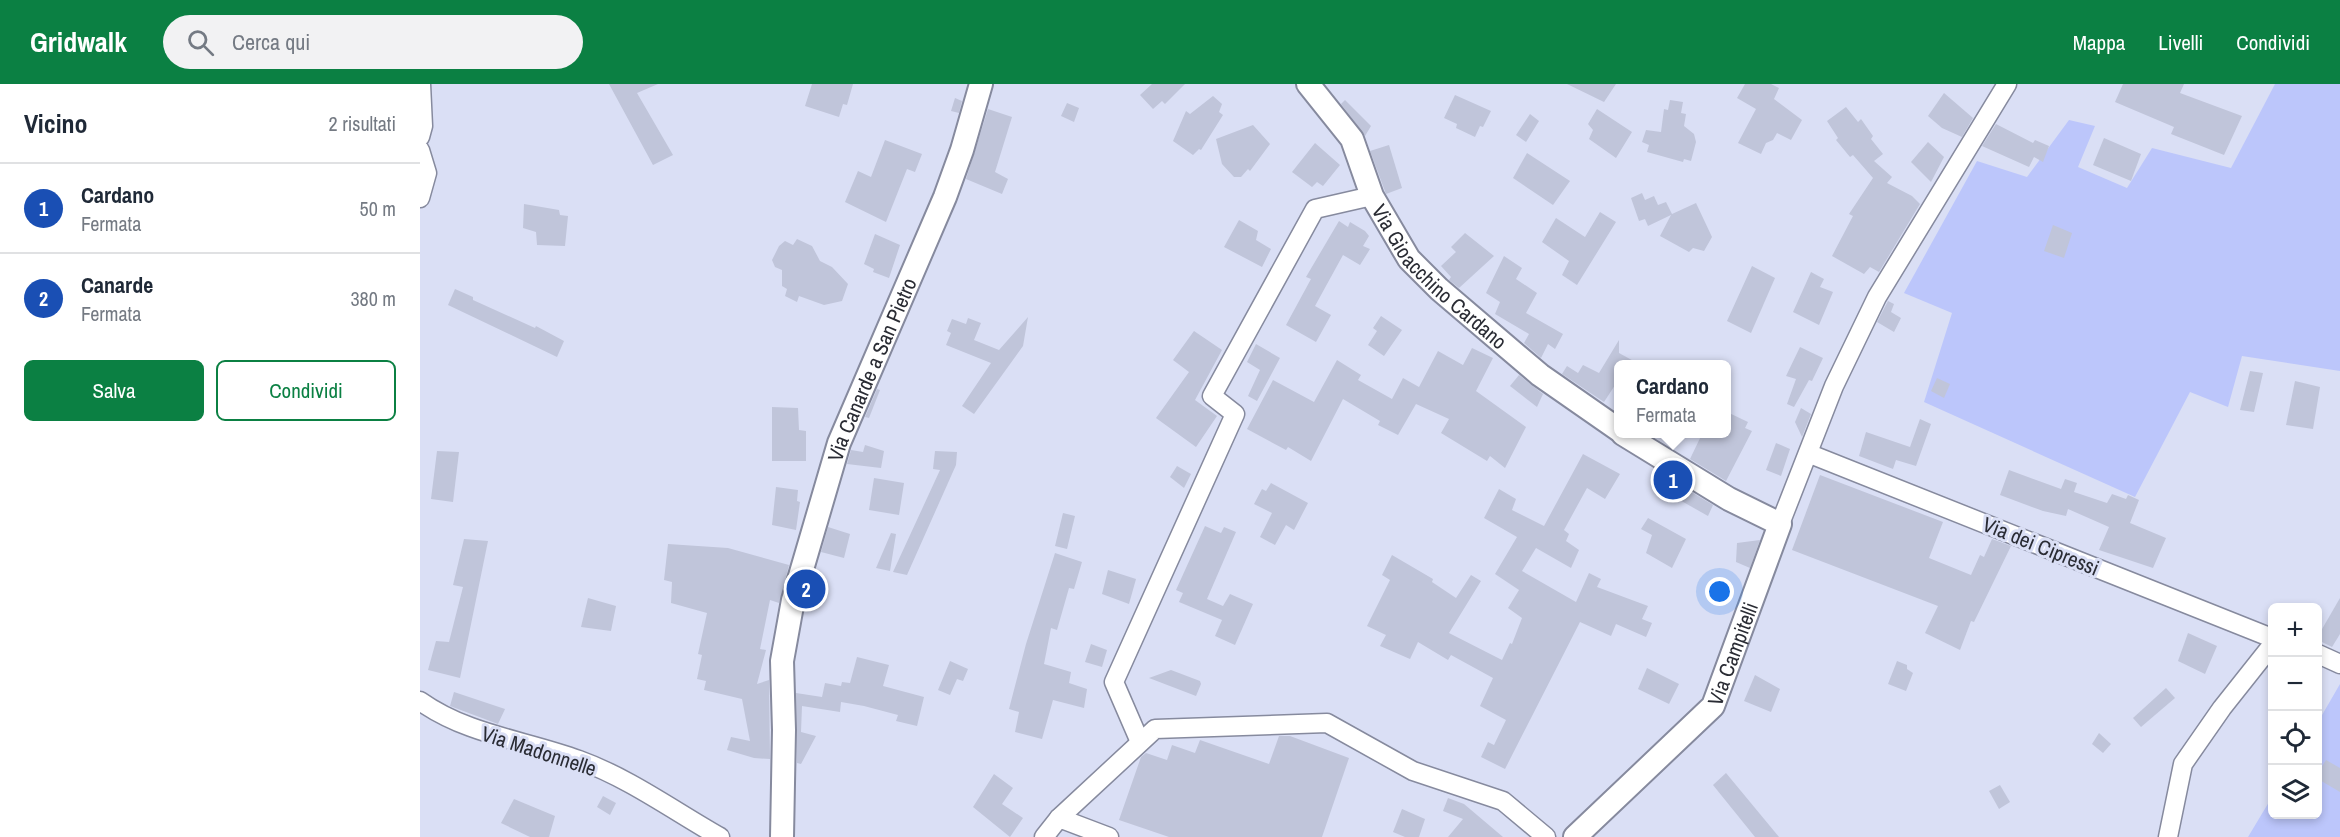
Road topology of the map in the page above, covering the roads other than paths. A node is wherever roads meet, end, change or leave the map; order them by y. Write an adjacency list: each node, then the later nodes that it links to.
1 (421, 84): 5 (street)
2 (981, 84): 21 (street, Via Canarde a San Pietro)
3 (1308, 84): 7 (street, Via Gioacchino Cardano)
4 (2007, 84): 11 (street)
5 (420, 137)
6 (420, 150): 8 (street)
7 (1372, 196): 9 (street, Via Gioacchino Cardano); 18 (street)
8 (420, 198)
9 (1614, 427)
10 (1630, 438): 12 (street)
11 (1810, 454): 12 (street); 13 (street, Via dei Cipressi)
12 (1780, 524): 25 (street, Via Campitelli)
13 (2268, 636)
14 (2268, 650): 26 (street)
15 (2322, 656): 16 (street)
16 (2339, 662)
17 (420, 701): 20 (street, Via Madonnelle)
18 (1140, 742): 19 (street); 24 (street)
19 (1059, 818): 22 (street); 23 (street)
20 (720, 837)
21 (782, 837)
22 (1044, 837)
23 (1109, 837)
24 (1546, 837)
25 (1575, 837)
26 (2168, 837)

